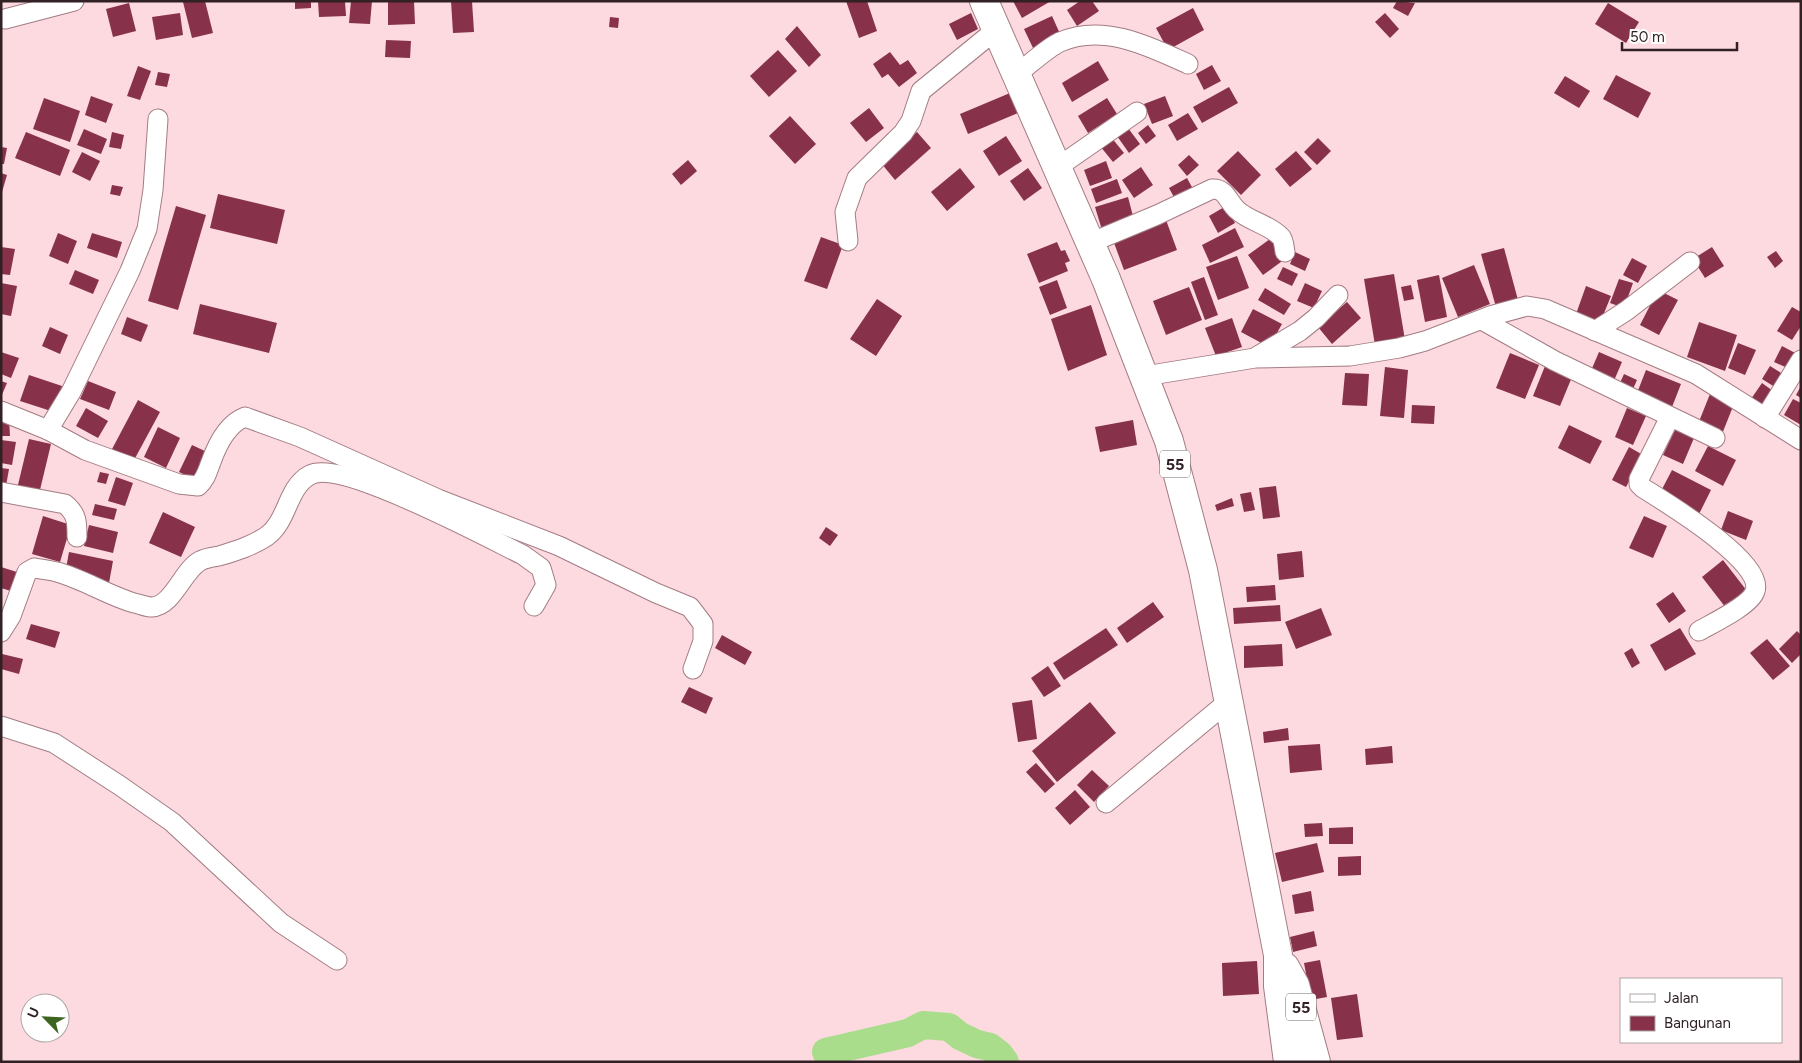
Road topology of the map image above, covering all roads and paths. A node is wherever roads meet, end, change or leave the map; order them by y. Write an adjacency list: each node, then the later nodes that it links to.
1 (13, 1): 4 (street)
2 (74, 1): 4 (street)
3 (984, 1): 5 (highway, 55)
4 (3, 23)
5 (997, 29): 7 (highway, 55); 11 (street)
6 (1188, 64): 7 (street)
7 (1017, 74): 10 (highway, 55)
8 (1137, 112): 10 (street)
9 (158, 119): 24 (street)
10 (1058, 167): 12 (highway, 55)
11 (848, 241)
12 (1090, 243): 13 (street); 20 (highway, 55)
13 (1285, 252)
14 (1690, 262): 17 (street)
15 (1338, 294): 18 (street)
16 (1482, 320): 17 (street); 18 (street); 22 (street)
17 (1595, 331): 23 (street)
18 (1255, 358): 20 (street)
19 (1801, 360): 23 (street)
20 (1144, 376): 33 (highway, 55)
21 (1, 411): 24 (street)
22 (1670, 417): 25 (street); 30 (street)
23 (1765, 418): 26 (street)
24 (48, 430): 32 (street)
25 (1716, 438)
26 (1801, 440)
27 (1, 492): 28 (street)
28 (77, 537)
29 (534, 606): 31 (street)
30 (1700, 631)
31 (1, 632)
32 (693, 669)
33 (1230, 700): 35 (street); 36 (highway, 55)
34 (1, 726): 37 (street)
35 (1106, 804)
36 (1278, 955): 38 (highway, 55); 39 (highway, 55)
37 (337, 960)
38 (1288, 1062)
39 (1316, 1062)

